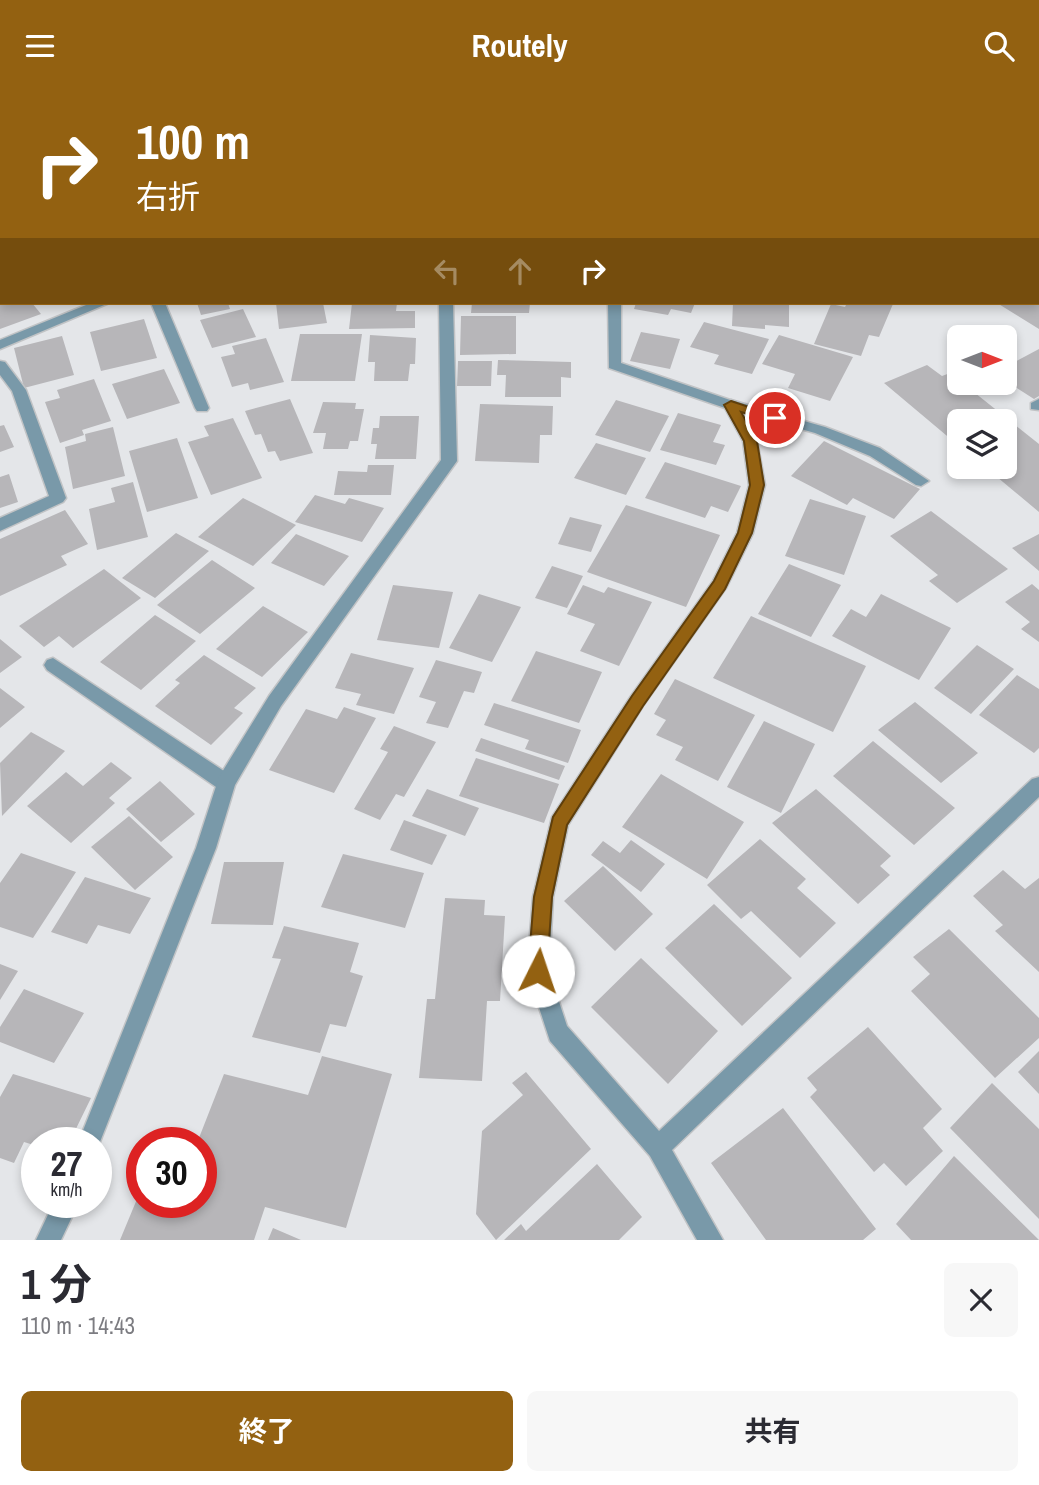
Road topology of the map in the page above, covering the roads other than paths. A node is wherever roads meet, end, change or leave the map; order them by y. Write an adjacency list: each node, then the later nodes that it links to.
1 (83, 305): 5 (street)
2 (159, 305): 8 (street)
3 (446, 305): 12 (street)
4 (614, 305): 7 (street)
5 (0, 345)
6 (0, 365): 10 (street)
7 (731, 405): 9 (street); 15 (street)
8 (202, 408)
9 (921, 481)
10 (0, 525)
11 (53, 665): 12 (street)
12 (226, 783): 14 (street)
13 (1039, 785): 15 (street)
14 (96, 1127)
15 (658, 1148): 18 (street)
16 (59, 1218): 17 (street)
17 (48, 1240)
18 (711, 1240)

